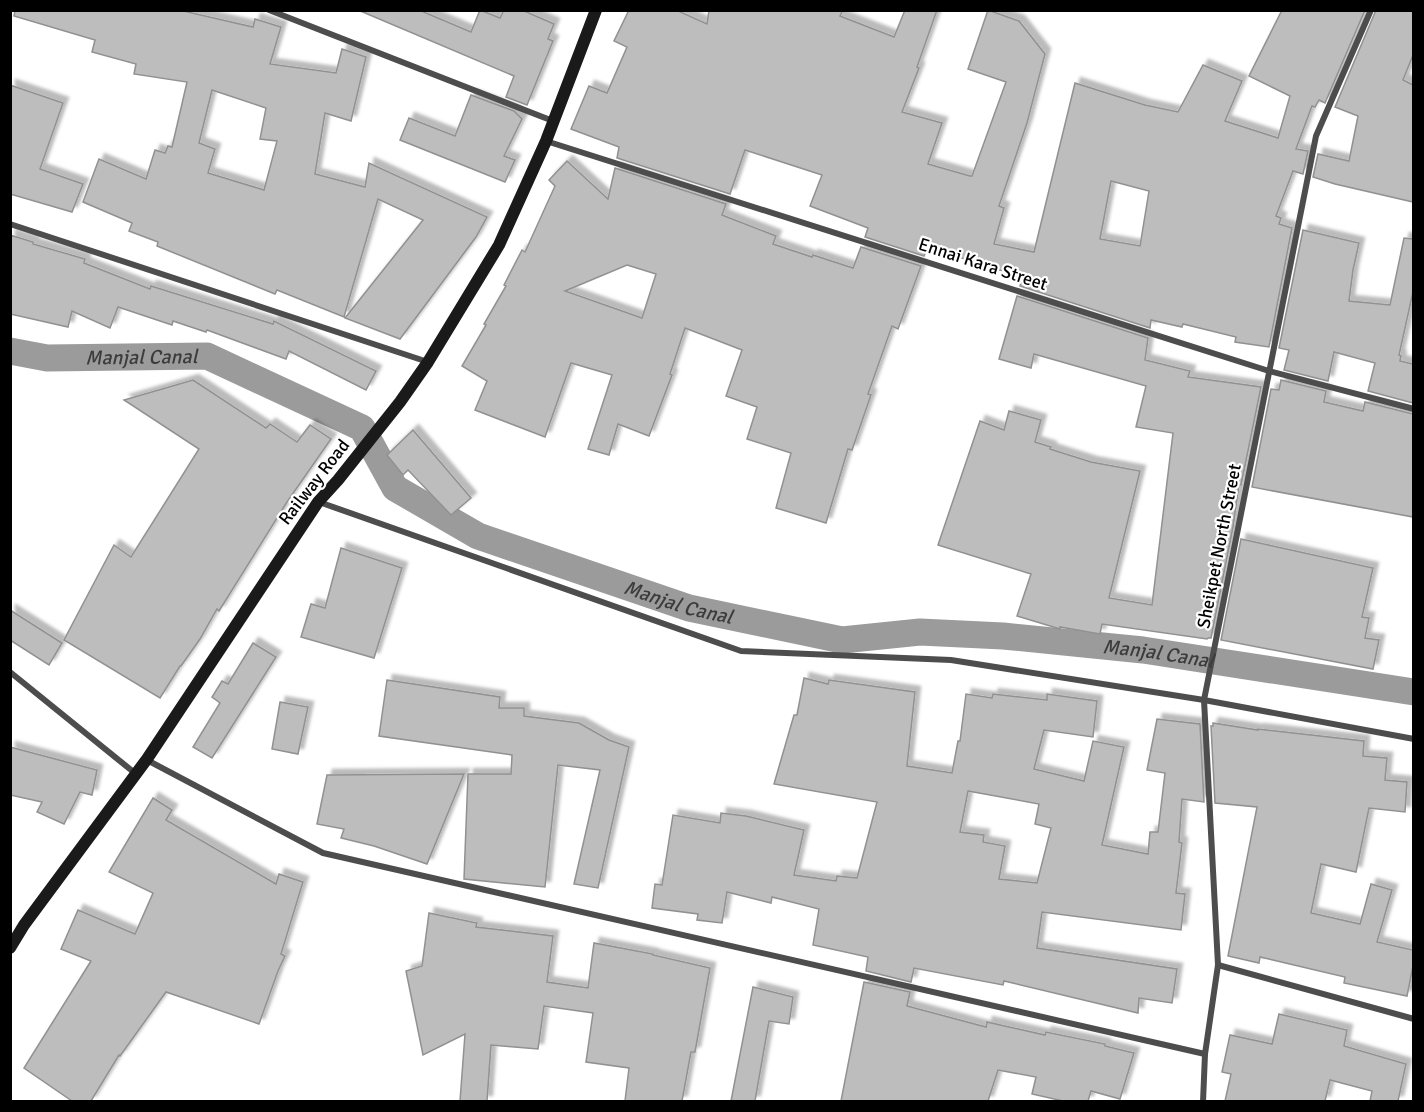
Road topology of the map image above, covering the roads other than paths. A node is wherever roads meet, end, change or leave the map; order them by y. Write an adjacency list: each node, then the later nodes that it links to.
1 (269, 10): 4 (street)
2 (596, 10): 4 (main road, Railway Road)
3 (1371, 10): 8 (street, Sheikpet North Street)
4 (554, 121): 5 (main road, Railway Road)
5 (546, 141): 7 (main road, Railway Road); 8 (street, Ennai Kara Street)
6 (10, 224): 7 (street)
7 (428, 362): 10 (main road, Railway Road)
8 (1269, 371): 9 (street, Ennai Kara Street); 12 (street, Sheikpet North Street)
9 (1413, 410)
10 (318, 502): 12 (street); 14 (main road, Railway Road)
11 (10, 672): 15 (street)
12 (1204, 699): 13 (street); 17 (street, Sheikpet North Street)
13 (1413, 739)
14 (147, 759): 15 (main road, Railway Road); 19 (street)
15 (136, 774): 16 (main road, Railway Road)
16 (10, 948)
17 (1218, 965): 18 (street); 19 (street, Sheikpet North Street)
18 (1413, 1019)
19 (1205, 1054): 20 (street, Sheikpet North Street)
20 (1203, 1101)

